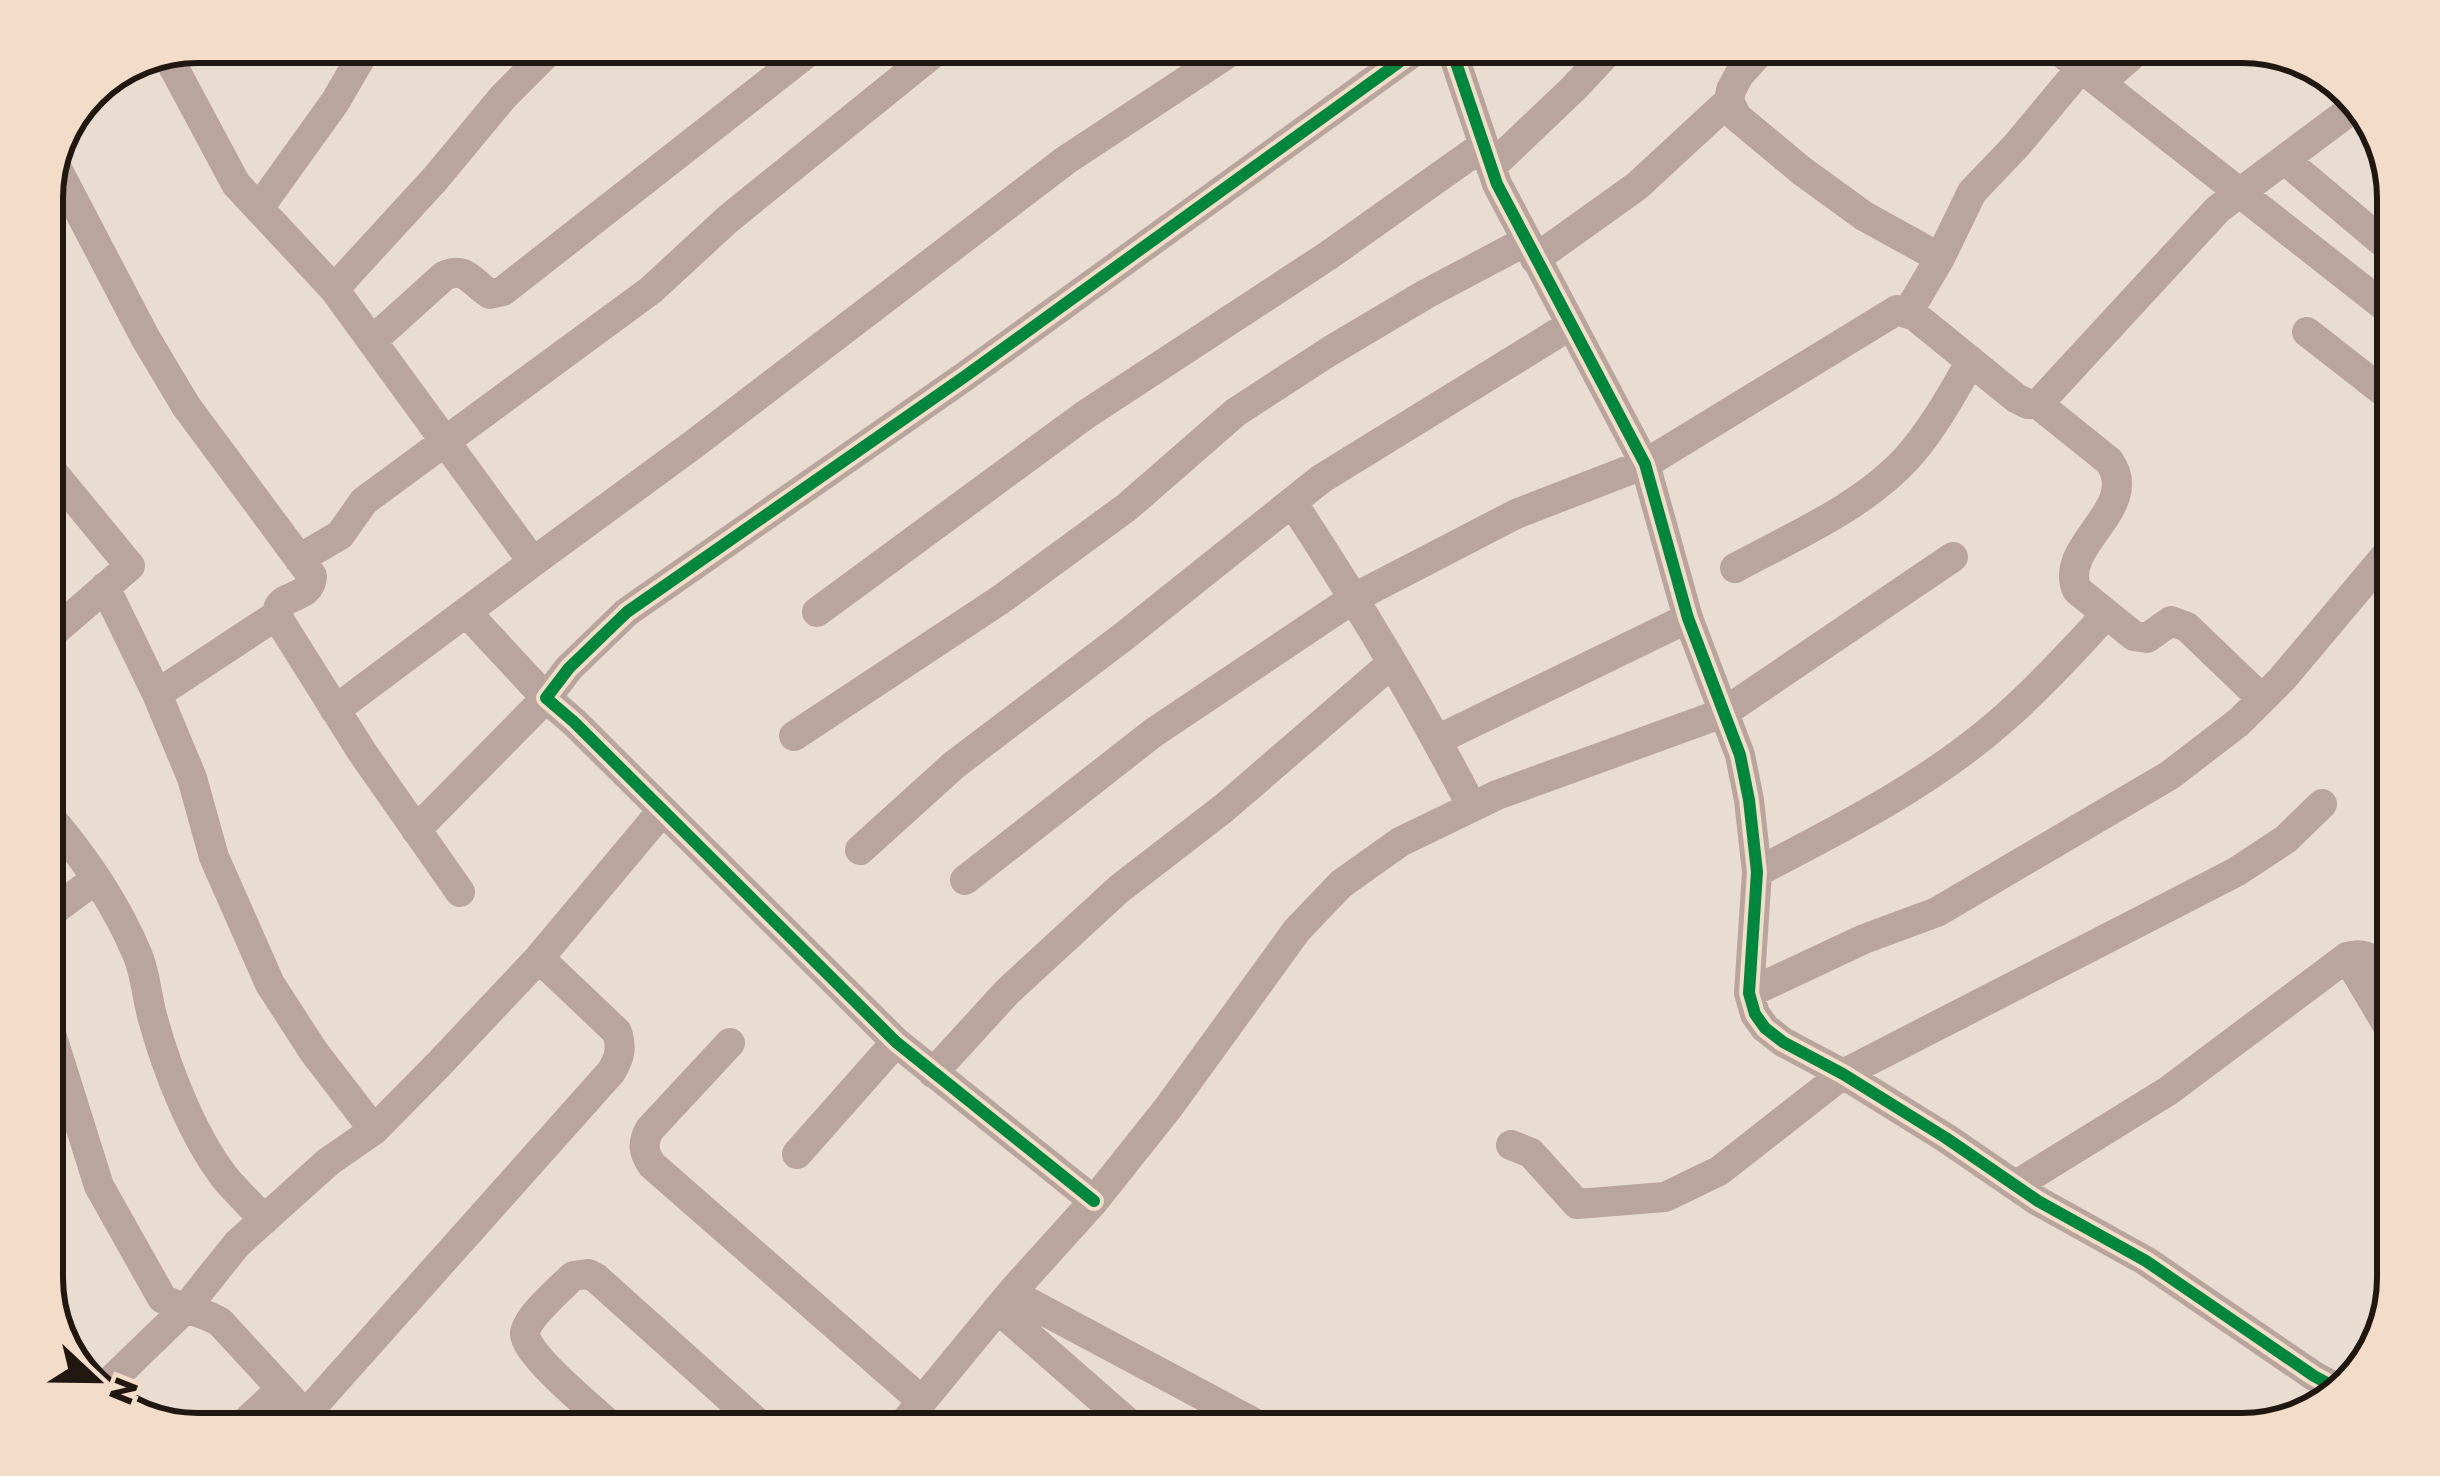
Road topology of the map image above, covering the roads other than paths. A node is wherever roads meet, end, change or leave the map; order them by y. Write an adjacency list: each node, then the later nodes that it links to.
1 (358, 63): 20 (street)
2 (537, 63): 24 (street)
3 (794, 63): 29 (street)
4 (921, 63): 33 (street)
5 (1213, 63): 39 (street)
6 (1398, 63): 52 (street)
7 (1456, 63): 16 (street)
8 (1597, 63): 16 (street)
9 (1750, 63): 14 (street)
10 (2075, 63): 13 (street)
11 (2111, 63): 13 (street)
12 (173, 66): 20 (street)
13 (2090, 75): 19 (street); 23 (street)
14 (1729, 101): 22 (street); 23 (street)
15 (2346, 113): 17 (street)
16 (1487, 156): 22 (street); 45 (street)
17 (2284, 160): 19 (street); 21 (street)
18 (64, 183): 38 (street)
19 (2240, 193): 25 (street); 32 (street)
20 (259, 208): 24 (street)
21 (2377, 238)
22 (1530, 250): 27 (street); 56 (street)
23 (1940, 258): 26 (street)
24 (334, 289): 29 (street)
25 (2377, 300)
26 (1908, 312): 30 (street); 34 (street)
27 (1569, 326): 34 (street); 36 (street)
28 (2307, 332): 31 (street)
29 (373, 340): 33 (street)
30 (1971, 362): 32 (street); 40 (street)
31 (2377, 387)
32 (2038, 404): 47 (street)
33 (448, 441): 38 (street); 39 (street)
34 (1645, 464): 43 (street); 48 (street)
35 (63, 485): 42 (street)
36 (1292, 502): 43 (street); 63 (street)
37 (1953, 557): 55 (street)
38 (299, 559): 46 (street)
39 (533, 562): 44 (street)
40 (1735, 568)
41 (2377, 573): 53 (street)
42 (105, 587): 49 (street); 51 (street)
43 (1354, 598): 50 (street); 66 (street)
44 (466, 612): 52 (street); 54 (street)
45 (817, 612)
46 (277, 615): 51 (street); 54 (street)
47 (2106, 615): 53 (street); 64 (street)
48 (1688, 618): 55 (street); 57 (street)
49 (63, 624)
50 (1392, 663): 57 (street); 77 (street)
51 (158, 694): 79 (street)
52 (546, 698): 60 (street); 61 (street)
53 (2262, 699): 72 (street)
54 (335, 710): 61 (street)
55 (1723, 713): 59 (street); 64 (street)
56 (794, 736)
57 (1437, 740): 59 (street)
58 (2323, 803): 78 (street)
59 (1472, 807): 83 (street)
60 (662, 811): 70 (street); 74 (street)
61 (416, 830): 67 (street)
62 (63, 836): 65 (street)
63 (860, 850)
64 (1757, 872): 72 (street)
65 (95, 879): 68 (street); 84 (street)
66 (965, 880)
67 (460, 892)
68 (63, 903)
69 (2347, 957): 71 (street); 73 (street); 82 (street)
70 (539, 958): 79 (street); 93 (street)
71 (2377, 965)
72 (1749, 993): 78 (street)
73 (2377, 1007)
74 (896, 1042): 77 (street); 81 (street)
75 (730, 1043): 90 (street)
76 (63, 1072): 86 (street)
77 (933, 1073): 83 (street)
78 (1844, 1075): 80 (street); 82 (street)
79 (374, 1130): 84 (street)
80 (1511, 1145)
81 (797, 1154)
82 (2016, 1185): 88 (street)
83 (1094, 1201): 85 (street)
84 (264, 1220): 86 (street)
85 (1004, 1301): 90 (street); 97 (street); 98 (street)
86 (185, 1309): 87 (street); 89 (street)
87 (111, 1380)
88 (2327, 1382)
89 (280, 1390): 91 (street); 92 (street)
90 (922, 1401): 96 (street)
91 (255, 1413)
92 (303, 1413)
93 (323, 1413)
94 (597, 1413): 95 (street)
95 (747, 1413)
96 (912, 1413)
97 (1119, 1413)
98 (1221, 1413)

